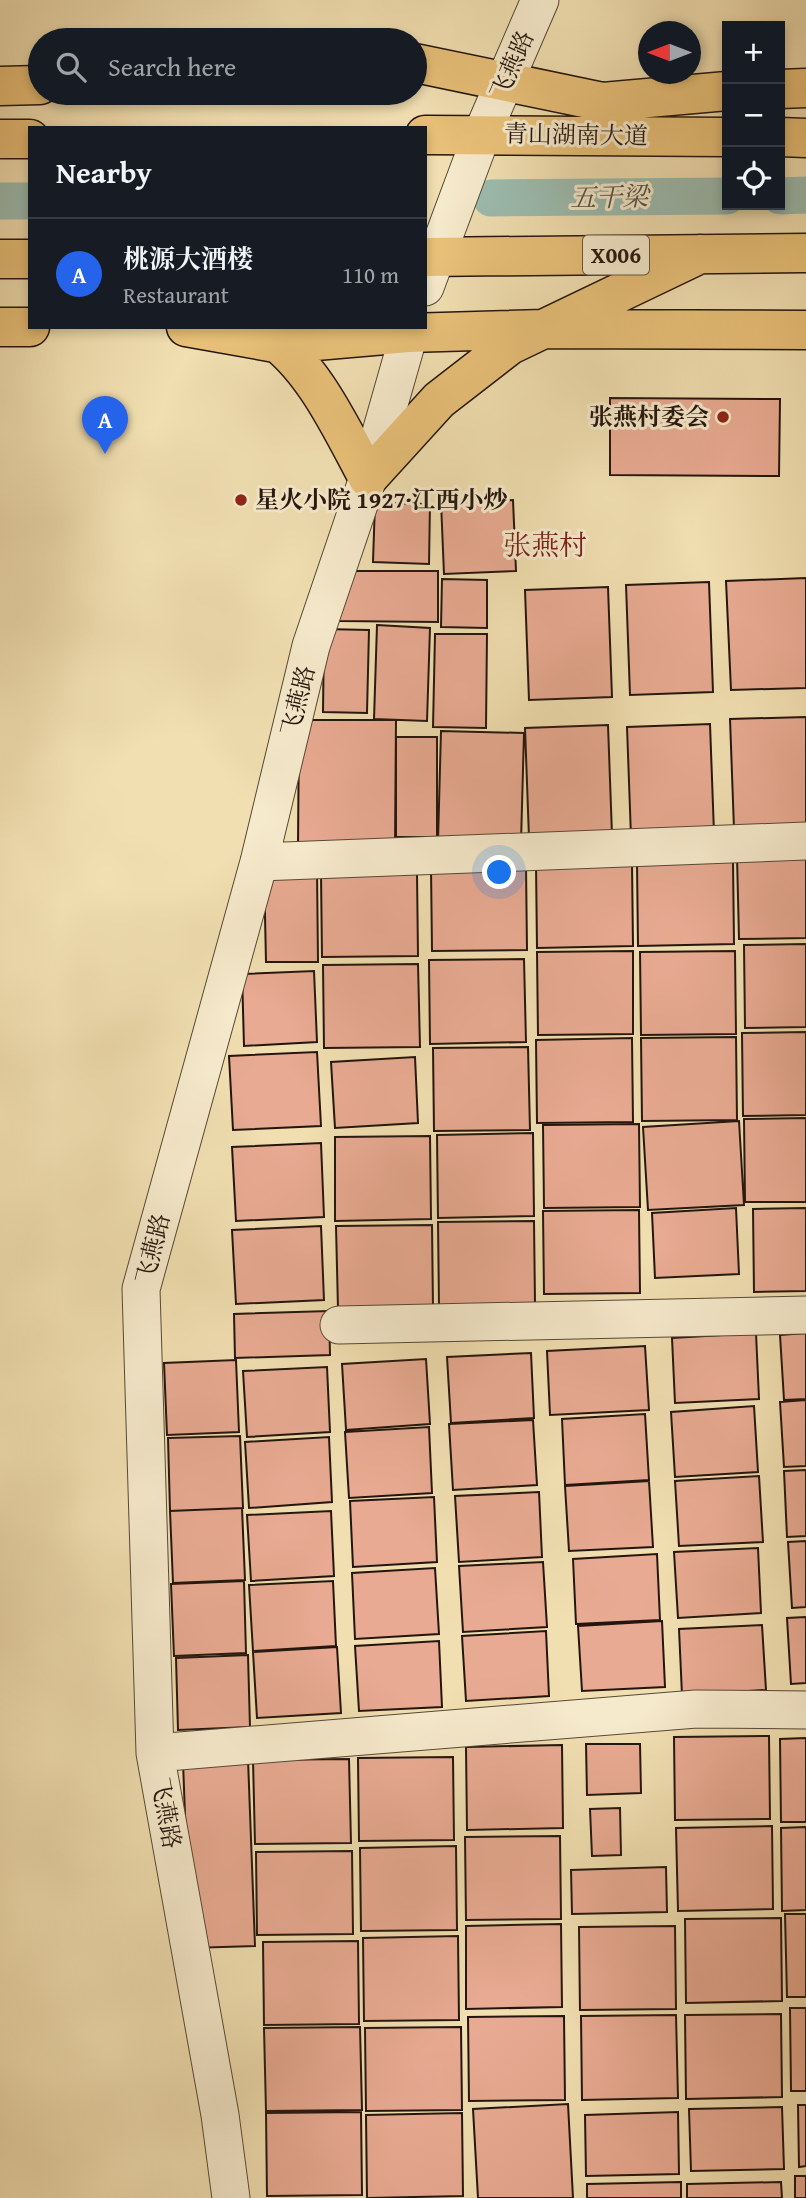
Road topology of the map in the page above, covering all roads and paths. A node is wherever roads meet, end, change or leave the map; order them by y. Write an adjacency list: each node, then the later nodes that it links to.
1 (540, 0): 3 (street, 飞燕路)
2 (427, 66): 3 (main road)
3 (504, 81): 8 (main road); 9 (street, 飞燕路)
4 (28, 85): 5 (main road)
5 (0, 86)
6 (806, 88): 7 (main road)
7 (785, 89)
8 (722, 91)
9 (482, 134): 10 (main road, 青山湖南大道); 11 (main road, 青山湖南大道); 20 (street, 飞燕路)
10 (427, 135)
11 (722, 137)
12 (785, 137): 13 (main road)
13 (806, 138)
14 (0, 139): 15 (main road)
15 (28, 139)
16 (806, 253): 17 (main road, X006)
17 (701, 254): 20 (main road, X006); 24 (main road)
18 (0, 259): 19 (main road)
19 (28, 259)
20 (429, 267)
21 (0, 327): 22 (main road)
22 (28, 327)
23 (204, 329): 27 (main road)
24 (544, 329): 25 (main road); 26 (main road); 28 (main road)
25 (410, 330): 27 (main road); 28 (street, 飞燕路)
26 (806, 330)
27 (268, 336): 28 (main road)
28 (368, 478): 30 (street, 飞燕路)
29 (806, 841): 30 (street)
30 (259, 862): 34 (street, 飞燕路)
31 (806, 1315): 32 (street)
32 (339, 1325)
33 (806, 1710): 34 (street)
34 (155, 1753): 35 (street, 飞燕路)
35 (231, 2198)

